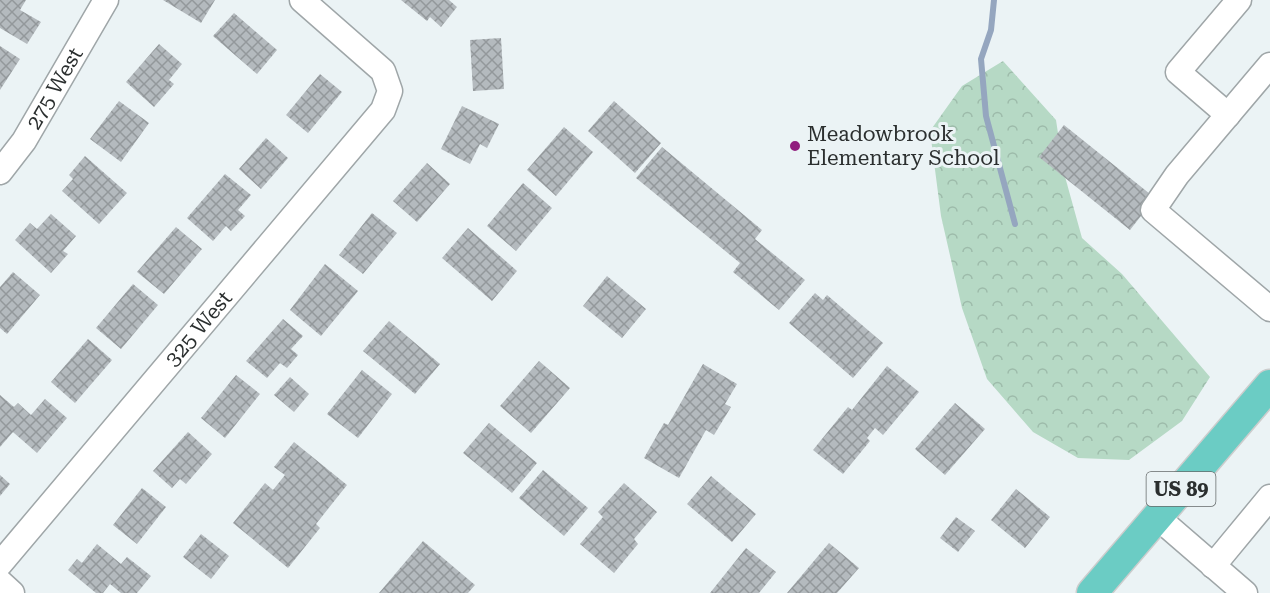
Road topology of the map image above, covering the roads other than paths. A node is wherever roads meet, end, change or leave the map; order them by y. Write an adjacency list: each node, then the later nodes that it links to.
1 (106, 0): 7 (street, 275 West)
2 (302, 0): 12 (street, 325 West)
3 (1239, 0): 6 (street)
4 (1270, 65): 5 (street)
5 (1262, 92): 6 (street)
6 (1228, 115): 8 (street)
7 (0, 172)
8 (1270, 309)
9 (1270, 385): 11 (main road, US 89)
10 (1270, 497): 13 (street)
11 (1157, 517): 13 (street); 16 (main road, US 89)
12 (0, 564)
13 (1213, 566): 17 (street)
14 (0, 582): 15 (street)
15 (12, 593)
16 (1092, 593)
17 (1245, 593)

